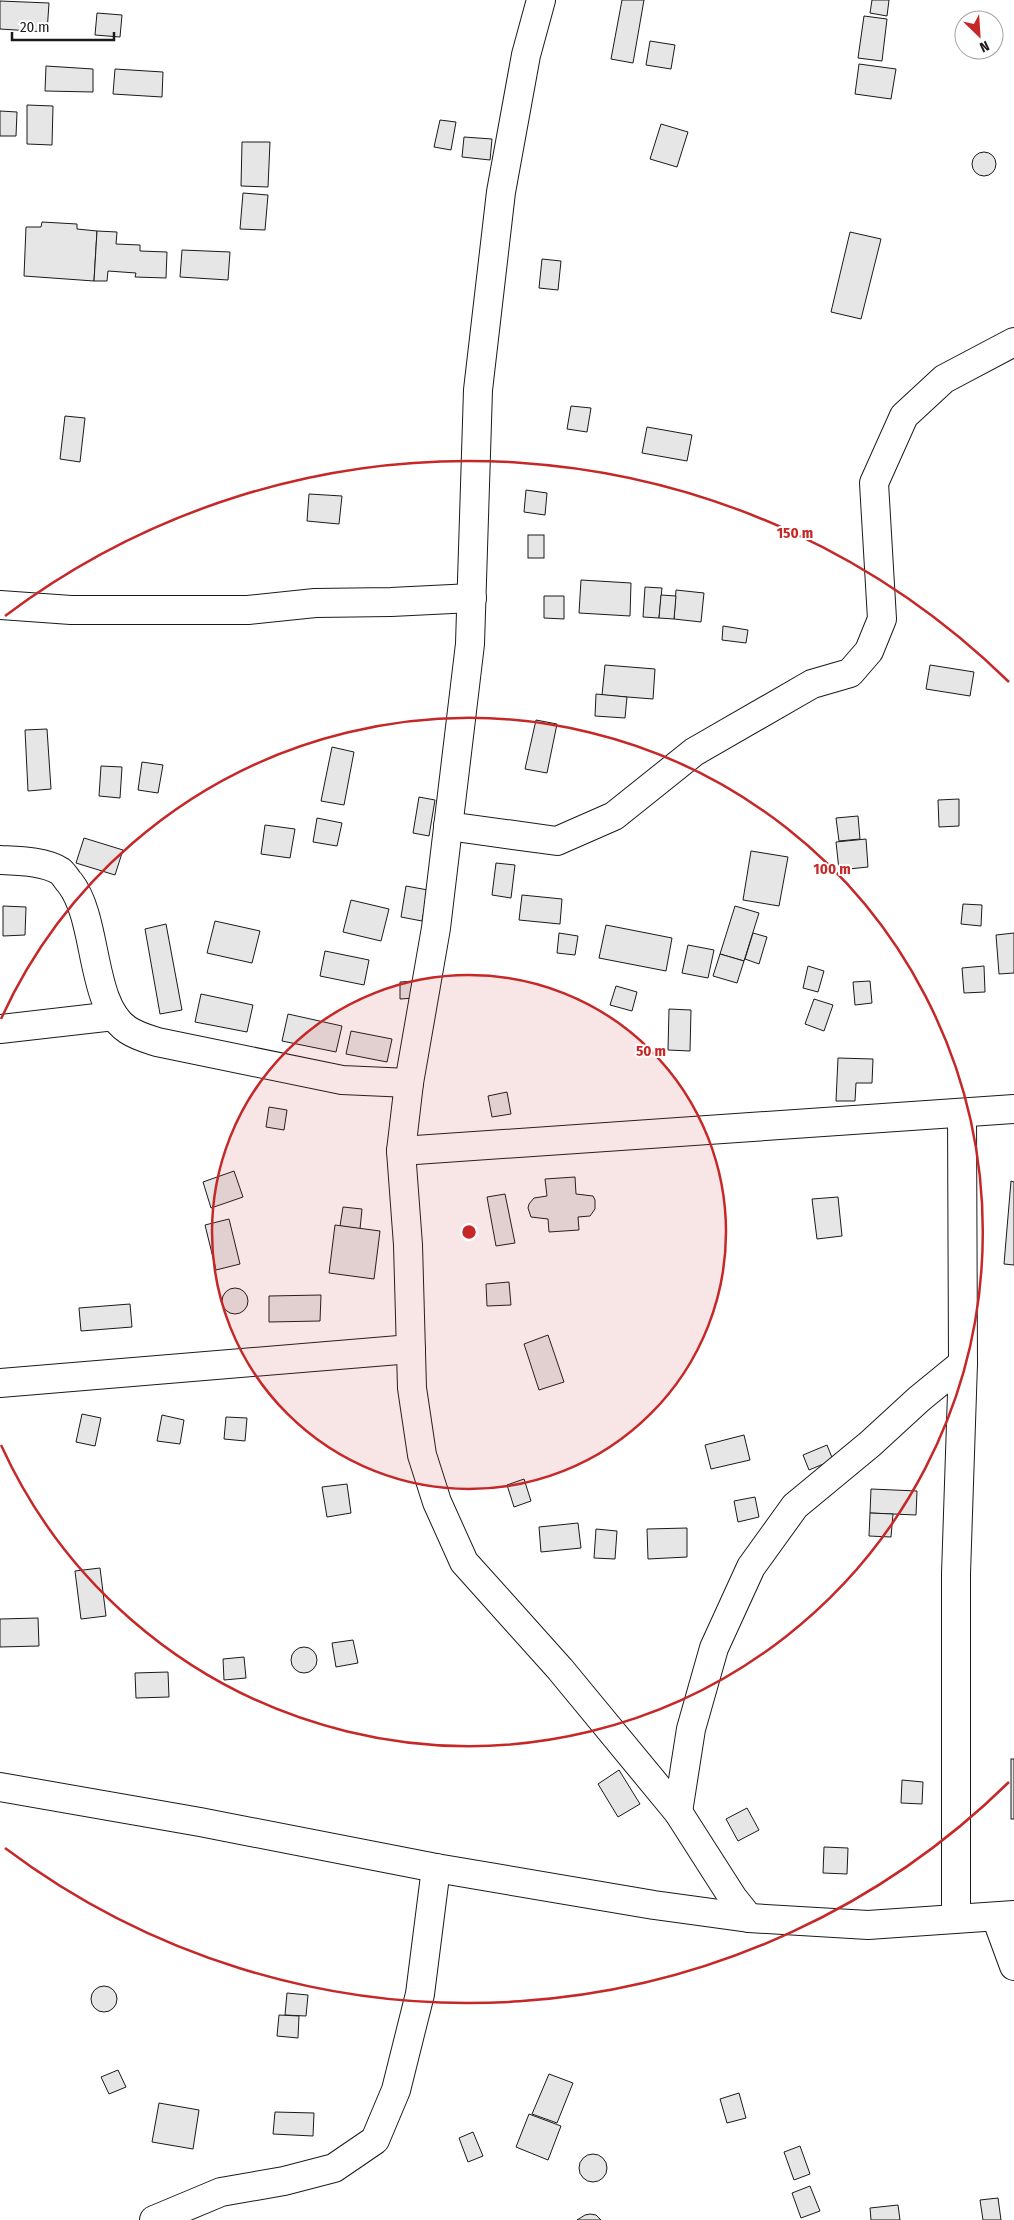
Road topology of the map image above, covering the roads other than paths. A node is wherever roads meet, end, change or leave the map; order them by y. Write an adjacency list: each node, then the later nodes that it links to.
1 (542, 0): 3 (street)
2 (1014, 342): 5 (street)
3 (472, 598): 4 (street); 5 (street)
4 (0, 606)
5 (448, 826): 9 (street)
6 (0, 860): 7 (street)
7 (114, 1016): 8 (street); 9 (street)
8 (0, 1029)
9 (409, 1083): 12 (street)
10 (1014, 1109): 11 (street)
11 (962, 1113): 12 (street); 14 (street)
12 (400, 1151): 13 (street)
13 (411, 1349): 15 (street); 17 (street)
14 (964, 1363): 17 (street); 20 (street)
15 (0, 1383)
16 (0, 1788): 18 (street)
17 (678, 1812): 21 (street)
18 (436, 1868): 21 (street); 23 (street)
19 (1005, 1916): 20 (street); 22 (street)
20 (956, 1917): 21 (street)
21 (749, 1918)
22 (1014, 1966)
23 (154, 2220)

